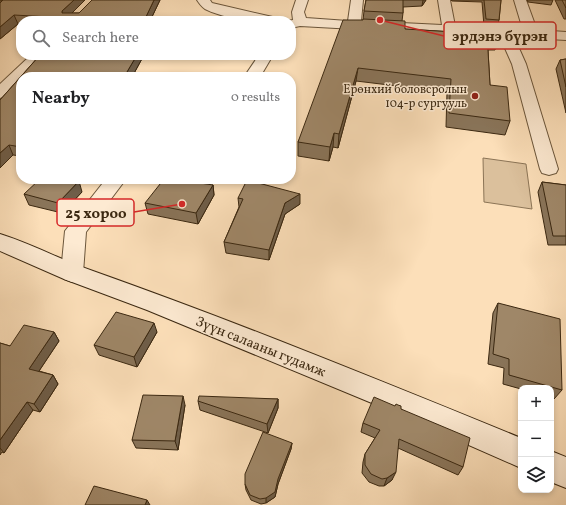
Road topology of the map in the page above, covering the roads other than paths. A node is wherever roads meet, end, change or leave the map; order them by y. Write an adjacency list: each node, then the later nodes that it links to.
1 (203, 0): 6 (street)
2 (302, 0): 7 (street)
3 (357, 0): 9 (street)
4 (444, 0): 10 (street)
5 (520, 0): 12 (street)
6 (261, 16)
7 (296, 19)
8 (296, 23): 9 (street)
9 (354, 25): 10 (street)
10 (449, 29): 11 (street)
11 (505, 33): 12 (street); 20 (street)
12 (531, 34): 13 (street)
13 (566, 36)
14 (34, 60): 16 (street)
15 (263, 60): 17 (street)
16 (22, 72)
17 (255, 72)
18 (16, 77): 19 (street)
19 (0, 93)
20 (549, 169)
21 (112, 184): 23 (street)
22 (0, 242): 23 (street, Зүүн салааны гудамж)
23 (72, 273): 24 (street, Зүүн салааны гудамж)
24 (518, 452)
25 (554, 467): 26 (street)
26 (566, 473)

